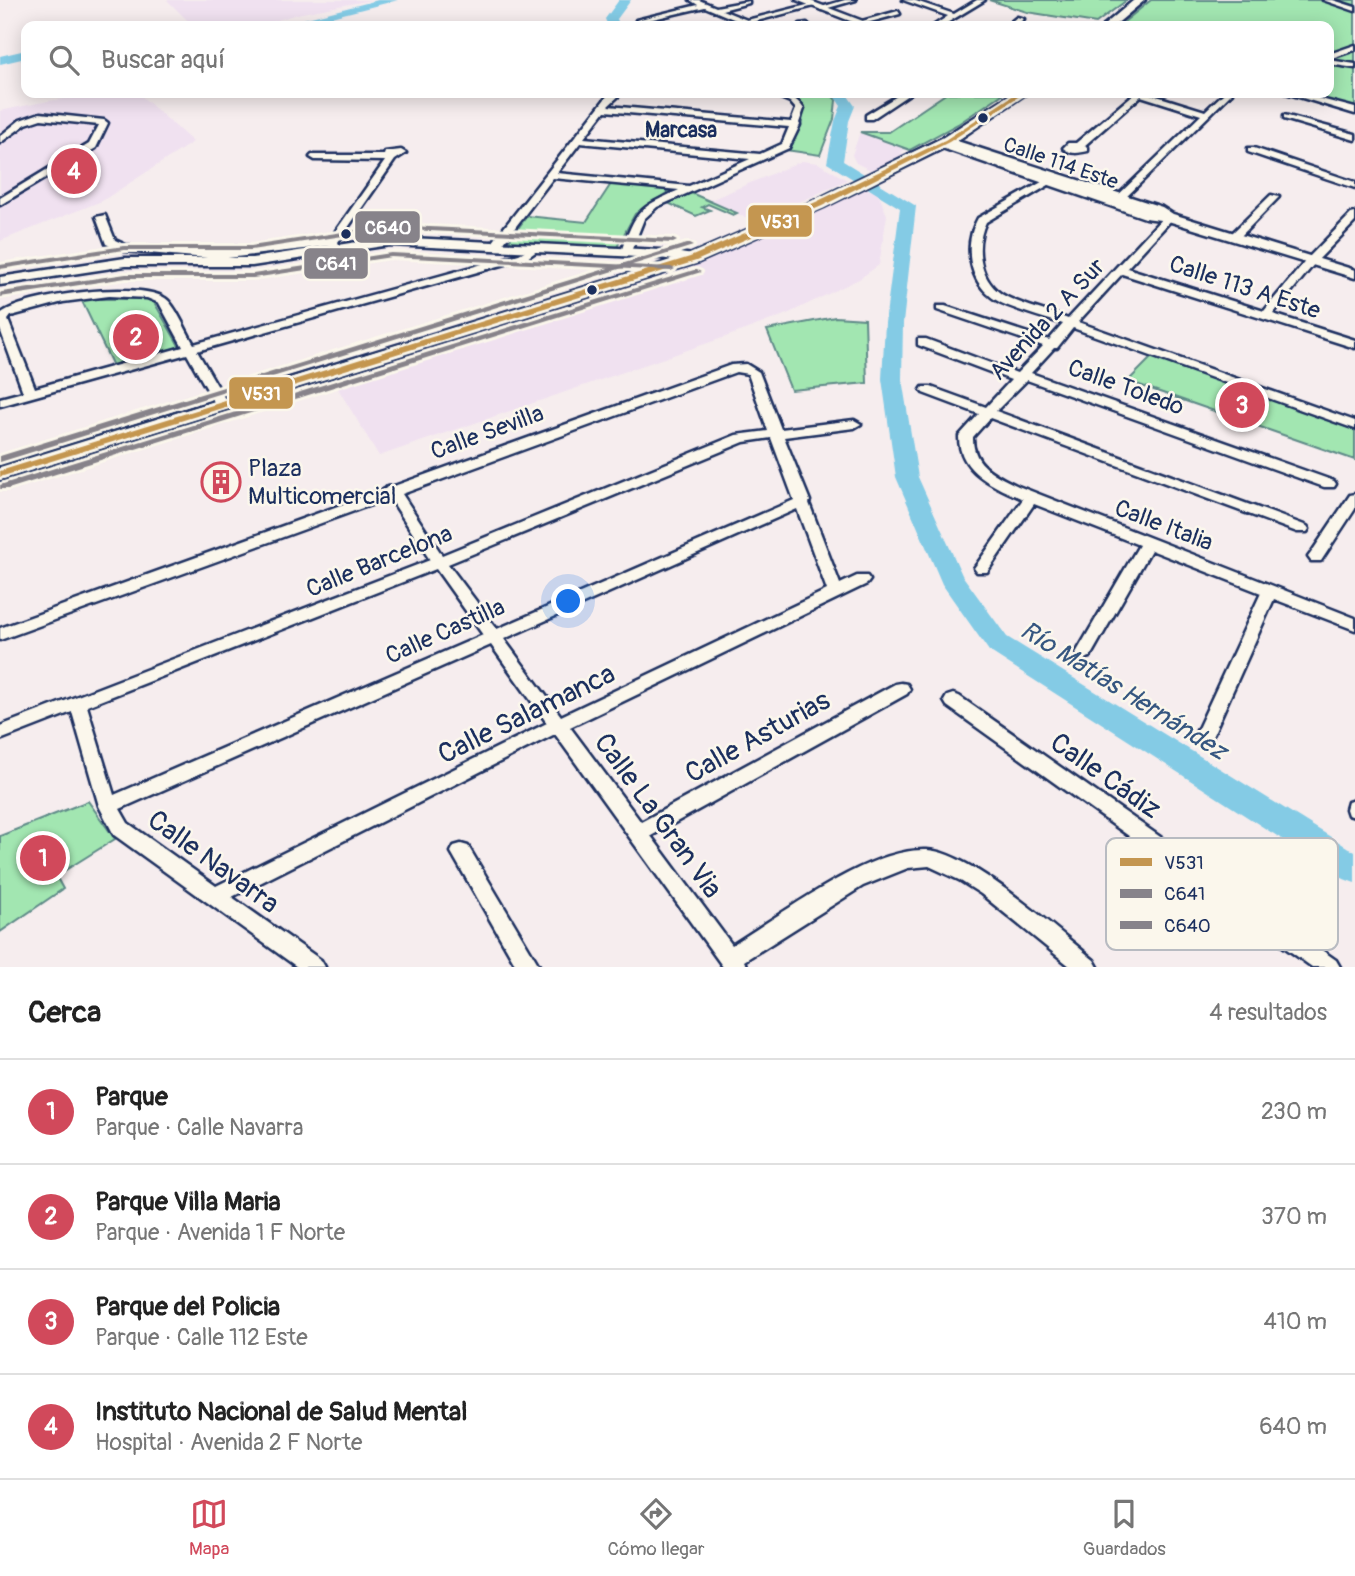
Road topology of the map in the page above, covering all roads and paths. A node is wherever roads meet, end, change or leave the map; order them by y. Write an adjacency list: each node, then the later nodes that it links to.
1 (693, 0): 9 (street)
2 (800, 0): 10 (street)
3 (853, 0): 10 (street)
4 (906, 0): 14 (street)
5 (982, 0): 14 (street)
6 (1140, 0): 23 (main road)
7 (1326, 0): 12 (street)
8 (747, 2): 11 (street)
9 (706, 5): 11 (street); 16 (street)
10 (818, 7): 18 (street); 19 (street)
11 (715, 9): 17 (street)
12 (1355, 9)
13 (898, 13): 20 (street)
14 (954, 16): 21 (street)
15 (1020, 19): 22 (street)
16 (640, 20)
17 (744, 21)
18 (750, 21)
19 (854, 21)
20 (867, 21)
21 (946, 21)
22 (1017, 21)
23 (1117, 21)
24 (1355, 47): 25 (street)
25 (1334, 57)
26 (1334, 60): 27 (street)
27 (1355, 66)
28 (613, 98): 36 (street)
29 (787, 98): 41 (street)
30 (899, 98): 39 (street)
31 (1013, 98): 45 (main road)
32 (1134, 98): 46 (street)
33 (1156, 98): 38 (street)
34 (1223, 98): 38 (street)
35 (1308, 98): 37 (street)
36 (603, 108): 41 (street); 44 (street)
37 (1355, 111)
38 (1207, 114): 55 (street)
39 (869, 117)
40 (1287, 117): 42 (street)
41 (796, 125): 49 (street)
42 (1355, 138)
43 (0, 140): 56 (street)
44 (580, 141): 49 (street); 50 (street)
45 (943, 143): 51 (street, Calle 114 Este); 65 (main road)
46 (1079, 145)
47 (1251, 150): 52 (street)
48 (315, 157): 61 (street)
49 (765, 157): 53 (street)
50 (552, 175): 53 (street); 62 (street)
51 (1052, 179): 55 (street, Calle 114 Este); 72 (street)
52 (1353, 182)
53 (691, 188): 64 (street)
54 (1274, 197): 60 (street)
55 (1117, 200): 59 (street, Calle 114 Este)
56 (0, 202)
57 (1355, 216): 66 (street)
58 (101, 217): 61 (street)
59 (1169, 217): 60 (street, Calle 114 Este); 67 (street, Avenida 2 A Sur)
60 (1234, 237): 66 (street, Calle 114 Este)
61 (335, 245): 62 (street); 69 (street)
62 (496, 245): 63 (street)
63 (536, 248): 64 (street); 76 (street)
64 (626, 252): 65 (street)
65 (693, 259): 81 (main road)
66 (1311, 261): 68 (street, Calle 114 Este); 71 (street)
67 (1122, 270): 71 (street, Calle 113 A Este); 72 (street, Avenida 2 A Sur)
68 (1355, 274)
69 (0, 281)
70 (941, 308): 75 (street)
71 (1266, 316): 74 (street, Calle 113 A Este)
72 (1072, 324): 75 (street, Avenida 2 A Sur); 84 (street)
73 (922, 342): 77 (street, Calle Toledo)
74 (1355, 344)
75 (1053, 345): 77 (street, Avenida 2 A Sur)
76 (191, 350): 79 (street); 79 (street); 81 (street)
77 (1023, 377): 82 (street, Avenida 2 A Sur); 88 (street, Calle Toledo)
78 (927, 390): 82 (street)
79 (30, 393): 80 (street)
80 (0, 401)
81 (223, 406): 87 (main road)
82 (988, 411): 86 (street, Avenida 2 A Sur); 93 (street)
83 (854, 424): 85 (street, Calle Barcelona)
84 (1355, 425)
85 (774, 432): 89 (street, Calle Sevilla); 91 (street); 96 (street, Calle Barcelona)
86 (967, 453): 90 (street, Calle Italia)
87 (0, 474)
88 (1329, 484)
89 (392, 490): 96 (street, Calle La Gran Via); 102 (street, Calle Sevilla)
90 (1032, 497): 94 (street, Calle Italia); 97 (street)
91 (803, 501): 100 (street); 103 (street, Calle Castilla)
92 (1353, 507): 95 (street)
93 (1302, 529)
94 (1148, 543): 99 (street, Calle Italia); 104 (street)
95 (1316, 557)
96 (439, 562): 103 (street, Calle La Gran Via); 107 (street, Calle Barcelona)
97 (982, 568)
98 (862, 580): 100 (street, Calle Salamanca)
99 (1270, 591): 101 (street, Calle Italia); 110 (street)
100 (835, 592): 108 (street, Calle Salamanca)
101 (1355, 624)
102 (0, 634)
103 (496, 636): 108 (street, Calle La Gran Via); 111 (street, Calle Castilla)
104 (1084, 653)
105 (901, 689): 112 (street, Calle Asturias)
106 (953, 701): 113 (street, Calle Cádiz)
107 (78, 704): 109 (street, Calle Barcelona); 111 (street, Calle Navarra)
108 (560, 724): 112 (street, Calle La Gran Via); 115 (street, Calle Salamanca)
109 (0, 733)
110 (1203, 737)
111 (107, 806): 115 (street, Calle Navarra)
112 (639, 833): 117 (street, Calle La Gran Via)
113 (1147, 838)
114 (461, 852): 119 (street)
115 (215, 896): 118 (street, Calle Navarra)
116 (1305, 950): 121 (street, Calle Cádiz)
117 (733, 963): 120 (street)
118 (314, 967)
119 (529, 967)
120 (1087, 967)
121 (1329, 967)

